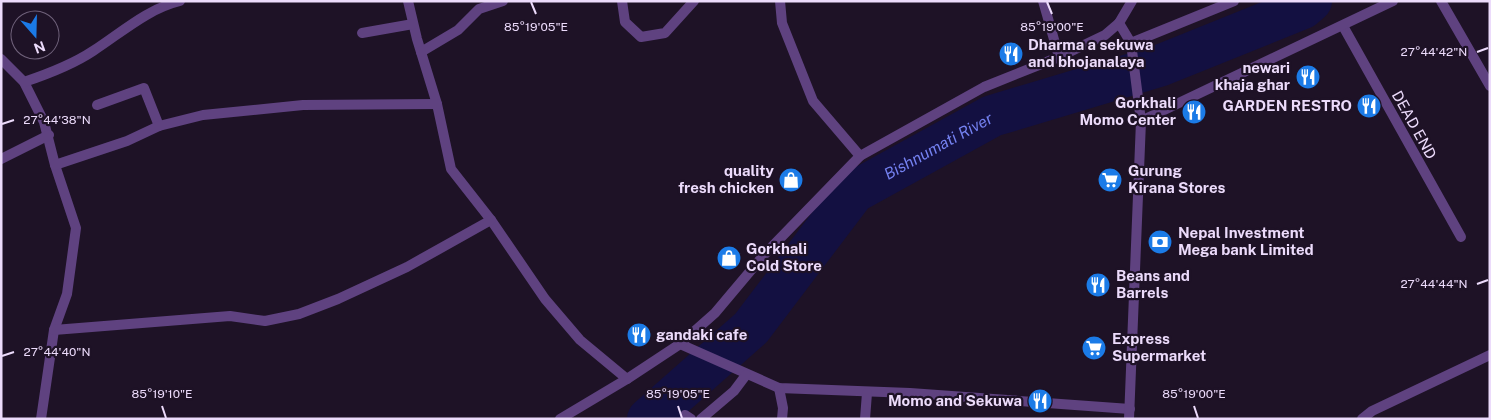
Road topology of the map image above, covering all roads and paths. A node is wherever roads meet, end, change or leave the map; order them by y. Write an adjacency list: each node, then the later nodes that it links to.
1 (180, 1): 20 (street)
2 (408, 1): 13 (street)
3 (503, 1): 17 (street)
4 (622, 1): 5 (street)
5 (694, 1)
6 (780, 1): 27 (street)
7 (1043, 1): 18 (street)
8 (1132, 1): 12 (street)
9 (1234, 1): 16 (street)
10 (1393, 1): 14 (street)
11 (1441, 1): 21 (street)
12 (1119, 23): 16 (street); 18 (street)
13 (414, 24): 15 (street); 17 (street)
14 (1342, 26): 24 (street); 31 (street, DEAD END)
15 (362, 33)
16 (1130, 43): 24 (street)
17 (421, 52): 22 (street)
18 (1059, 57): 27 (street)
19 (1, 59): 20 (street)
20 (24, 82): 26 (street)
21 (1490, 86)
22 (437, 104): 25 (street); 30 (street)
23 (97, 105): 25 (street)
24 (1141, 121): 39 (street)
25 (160, 126): 29 (street)
26 (49, 135): 28 (street); 29 (street)
27 (860, 156): 33 (street)
28 (1, 159)
29 (55, 165): 32 (street)
30 (491, 220): 32 (street); 36 (street)
31 (1461, 237)
32 (54, 330): 40 (street)
33 (680, 344): 35 (street); 36 (street)
34 (1490, 355): 45 (street)
35 (743, 374): 37 (street); 42 (street)
36 (627, 380): 41 (street)
37 (779, 388): 38 (street); 43 (street)
38 (867, 392): 39 (street); 44 (street)
39 (1130, 414)
40 (41, 419)
41 (560, 419)
42 (701, 419)
43 (782, 419)
44 (865, 419)
45 (1362, 419)

